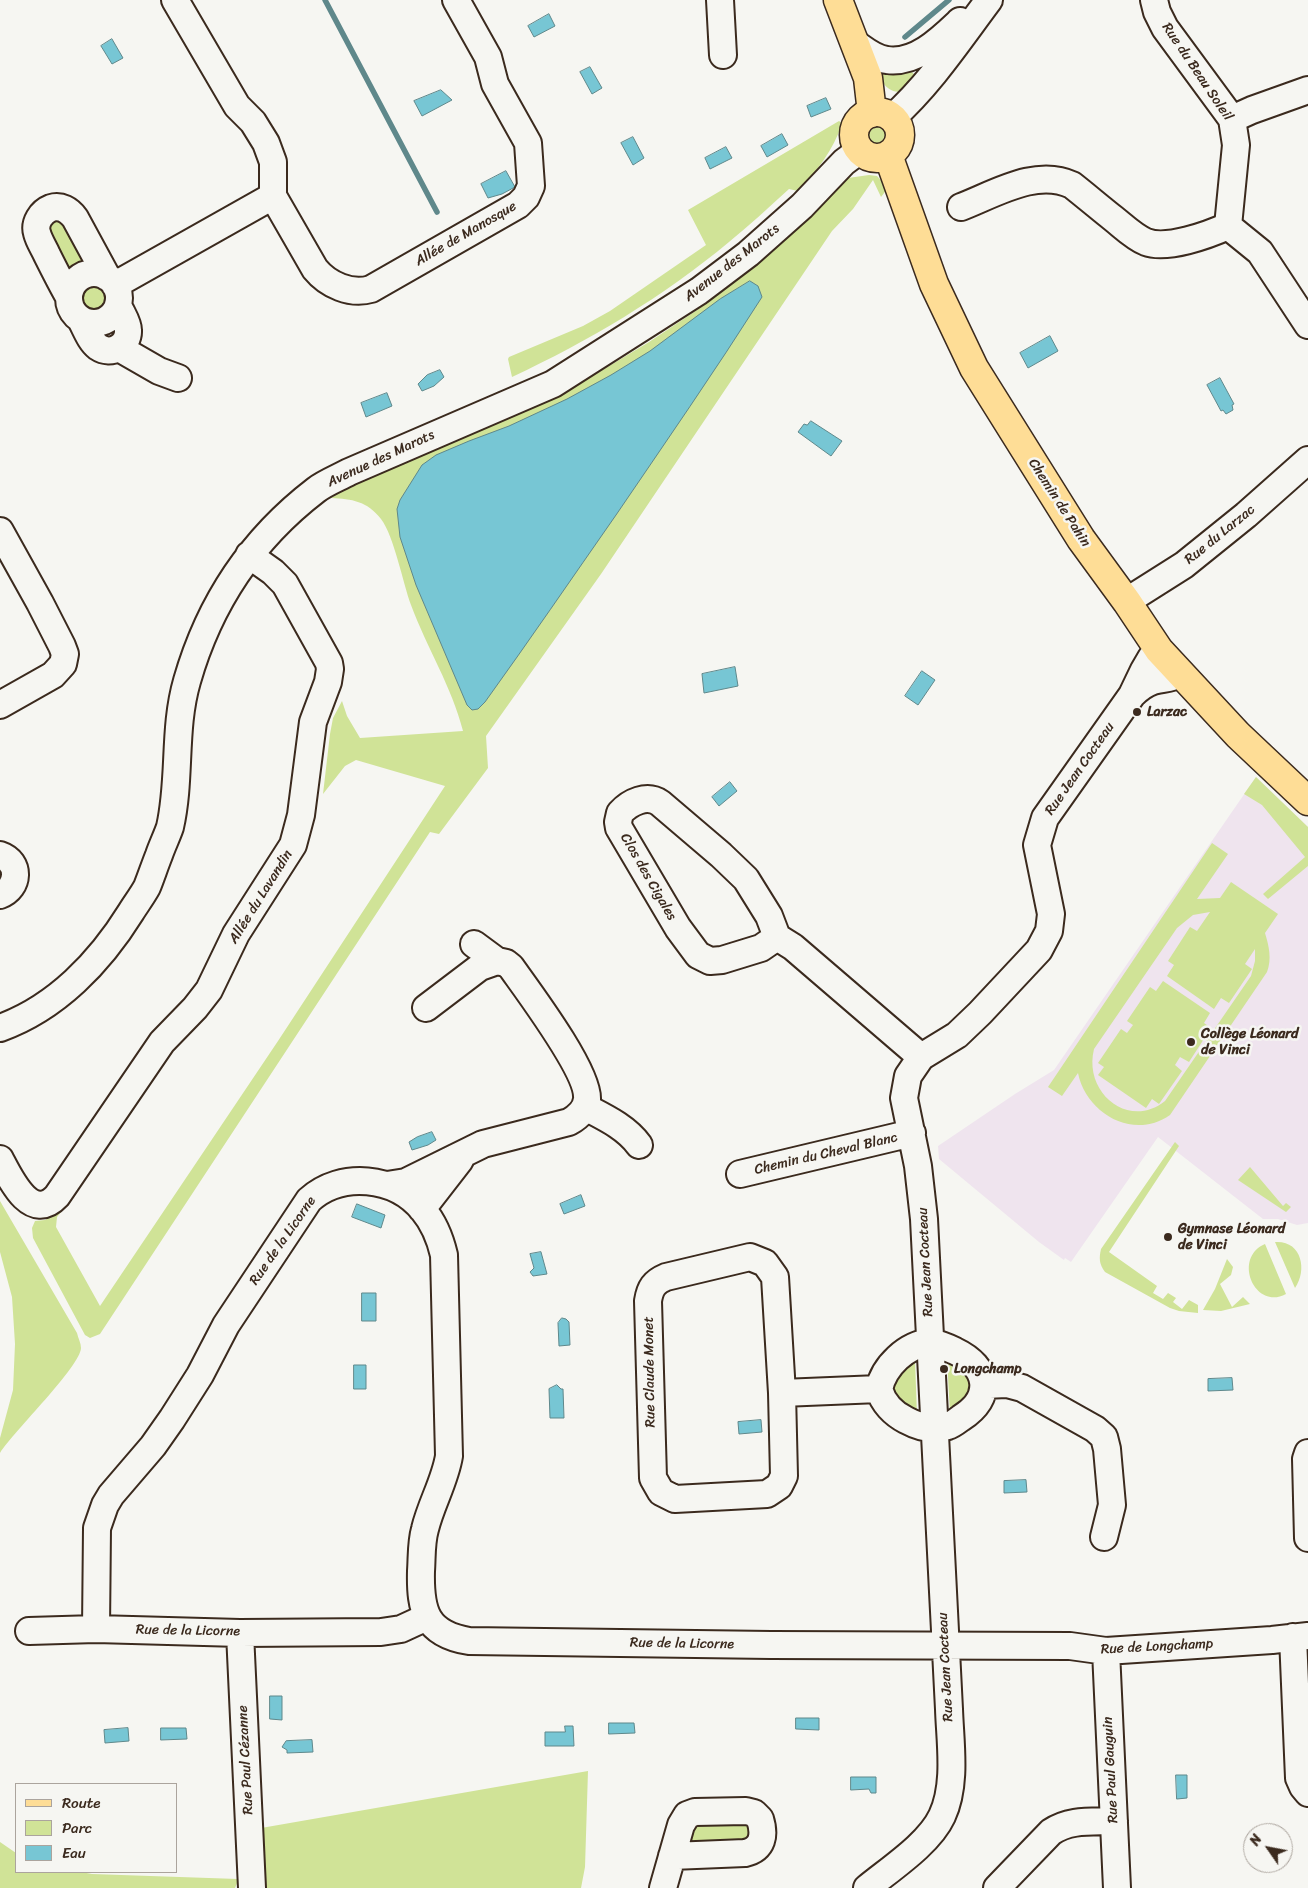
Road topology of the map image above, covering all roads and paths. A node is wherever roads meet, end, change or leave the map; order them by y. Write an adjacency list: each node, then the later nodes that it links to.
1 (175, 0): 15 (street)
2 (456, 0): 15 (street, Allée de Manosque)
3 (720, 0): 9 (street)
4 (838, 0): 8 (main road)
5 (982, 0): 8 (street)
6 (989, 0): 11 (street)
7 (1154, 0): 12 (street, Rue du Beau Soleil)
8 (856, 44): 11 (main road)
9 (723, 55)
10 (1308, 90): 12 (street)
11 (882, 116): 13 (main road); 14 (main road)
12 (1232, 119): 17 (street, Rue du Beau Soleil)
13 (860, 150): 14 (main road); 26 (street, Avenue des Marots)
14 (888, 155): 27 (main road, Chemin de Pahin)
15 (273, 196): 18 (street)
16 (962, 207): 17 (street)
17 (1228, 226): 21 (street)
18 (113, 289): 19 (street); 19 (street); 20 (street); 22 (street)
19 (69, 297): 20 (street)
20 (81, 320): 22 (street)
21 (1308, 324)
22 (119, 348): 23 (street)
23 (178, 378)
24 (1308, 460): 27 (street, Rue du Larzac)
25 (0, 532): 31 (street)
26 (249, 554): 39 (street, Avenue des Marots); 45 (street, Allée du Lavandin)
27 (1128, 602): 28 (main road, Chemin de Pahin)
28 (1160, 650): 29 (main road, Chemin de Pahin); 30 (street, Rue Jean Cocteau)
29 (1179, 672): 30 (street, Rue Jean Cocteau); 32 (main road, Chemin de Pahin)
30 (1132, 695): 40 (street, Rue Jean Cocteau)
31 (0, 705)
32 (1308, 802)
33 (0, 855): 34 (street)
34 (0, 895)
35 (777, 936): 35 (street, Clos des Cigales); 40 (street, Clos des Cigales)
36 (474, 944): 37 (street)
37 (497, 961): 38 (street); 41 (street)
38 (426, 1008)
39 (0, 1028)
40 (921, 1057): 42 (street, Rue Jean Cocteau)
41 (585, 1107): 43 (street); 44 (street)
42 (912, 1134): 46 (street, Chemin du Cheval Blanc); 49 (street, Rue Jean Cocteau)
43 (639, 1145)
44 (463, 1155): 47 (street); 48 (street)
45 (0, 1160)
46 (740, 1174)
47 (387, 1185): 48 (street, Rue de la Licorne); 58 (street, Rue de la Licorne)
48 (422, 1209): 57 (street, Rue de la Licorne)
49 (930, 1342): 50 (street); 51 (street); 53 (street, Rue Jean Cocteau)
50 (984, 1384): 53 (street); 55 (street)
51 (879, 1389): 52 (street); 53 (street)
52 (782, 1393): 52 (street, Rue Claude Monet)
53 (934, 1428): 62 (street, Rue Jean Cocteau)
54 (1308, 1452): 56 (street)
55 (1104, 1537)
56 (1308, 1538)
57 (427, 1617): 60 (street, Rue de la Licorne); 62 (street, Rue de la Licorne)
58 (96, 1629): 59 (street, Rue de la Licorne); 60 (street, Rue de la Licorne)
59 (28, 1631)
60 (240, 1633): 67 (street, Rue Paul Cézanne)
61 (1301, 1637): 63 (street, Rue de Longchamp); 64 (street)
62 (945, 1645): 63 (street, Rue de Longchamp); 69 (street, Rue Jean Cocteau)
63 (1106, 1651): 65 (street, Rue Paul Gauguin)
64 (1308, 1793)
65 (1114, 1821): 70 (street); 71 (street, Rue Paul Gauguin)
66 (672, 1856): 68 (street)
67 (252, 1888)
68 (663, 1888)
69 (867, 1888)
70 (997, 1888)
71 (1117, 1888)

